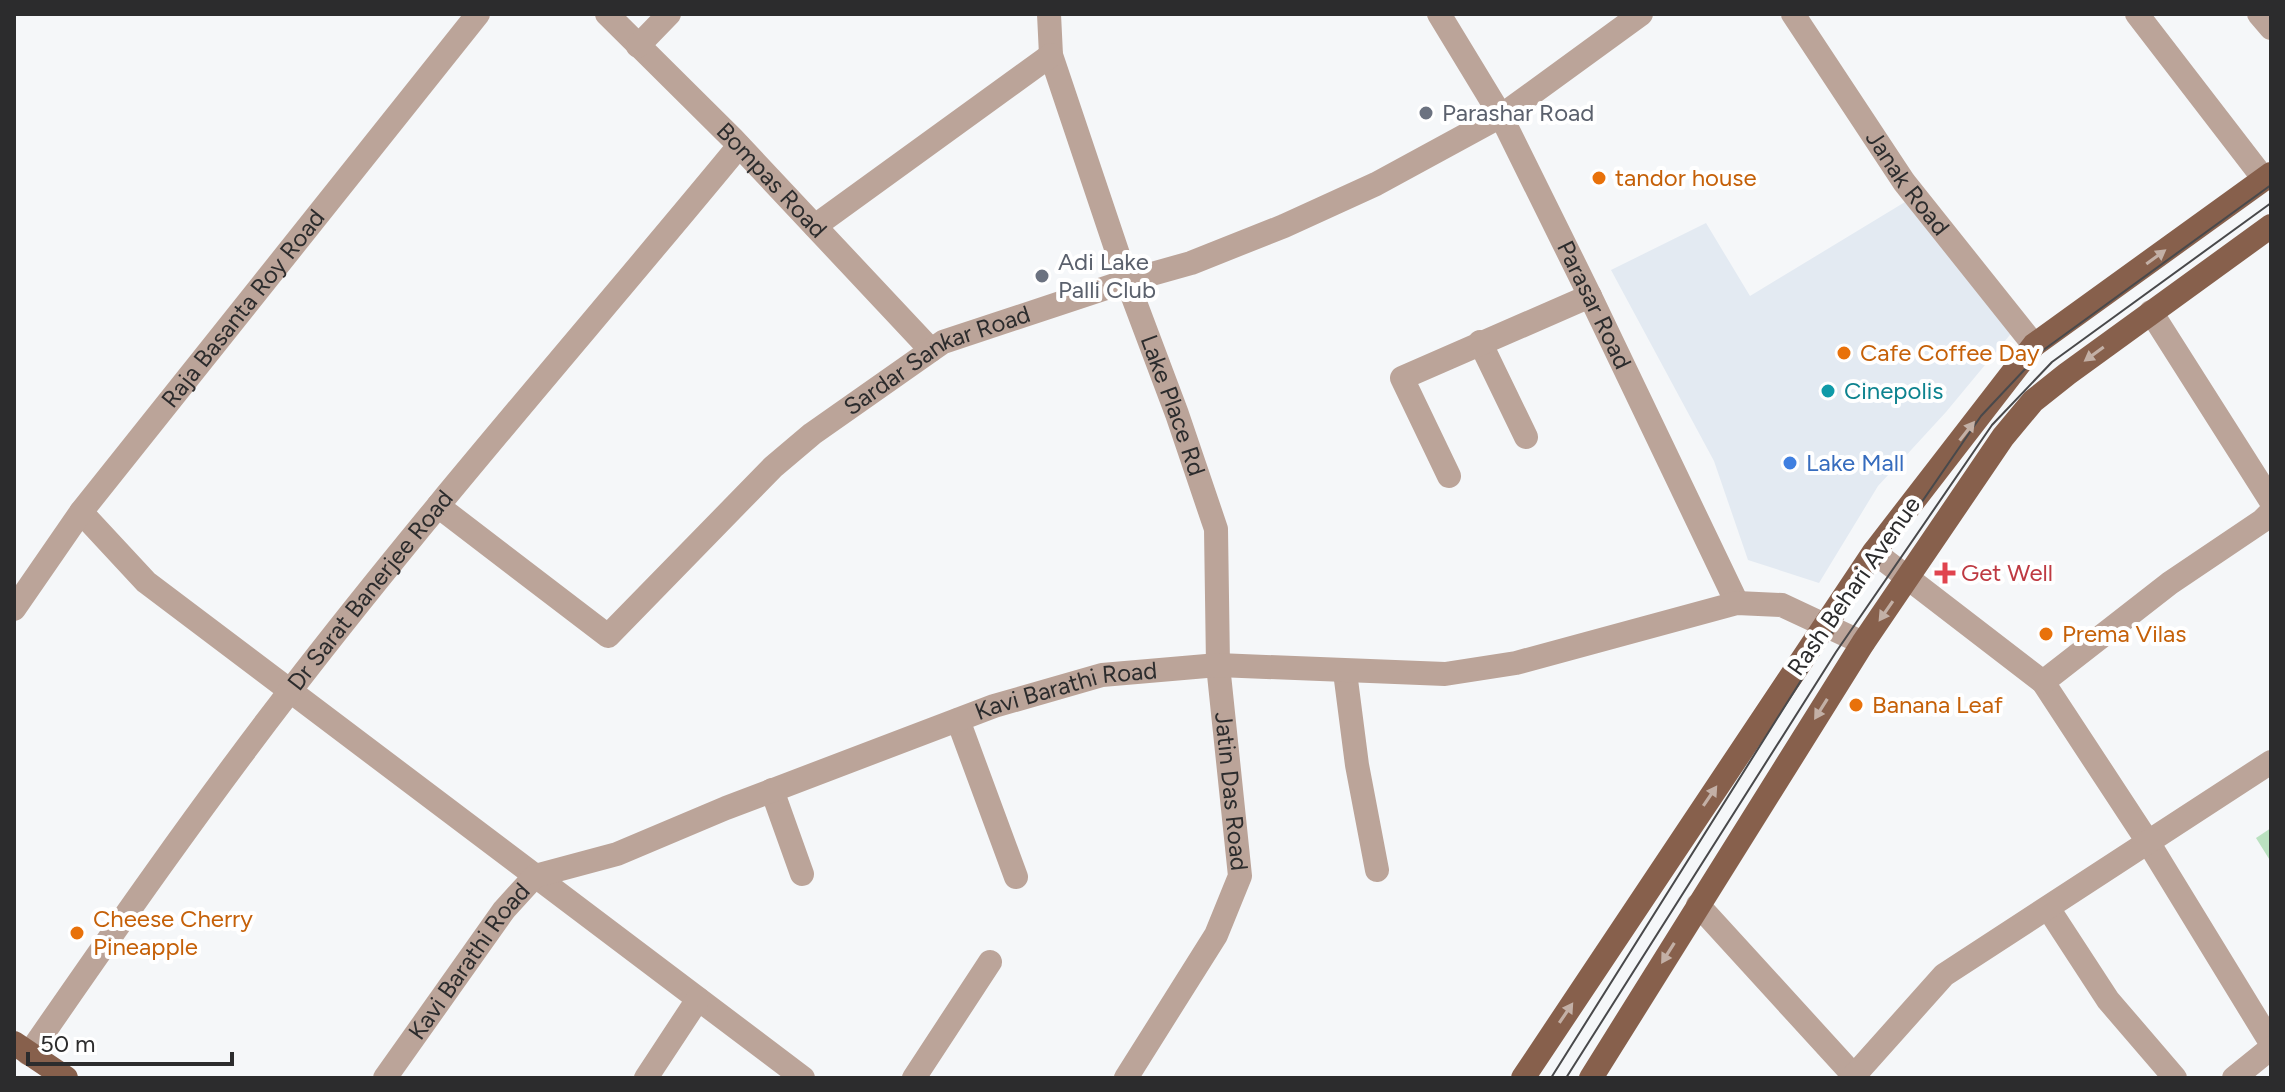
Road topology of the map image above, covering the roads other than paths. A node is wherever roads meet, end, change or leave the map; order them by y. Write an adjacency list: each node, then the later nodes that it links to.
1 (478, 14): 28 (street, Raja Basanta Roy Road)
2 (607, 14): 11 (street, Bompas Road)
3 (669, 14): 11 (street)
4 (1049, 14): 12 (street, Lake Place Rd)
5 (1439, 14): 13 (street, Parasar Road)
6 (1641, 14): 13 (street, Sardar Sankar Road)
7 (1793, 14): 22 (street, Janak Road)
8 (2137, 14): 15 (street)
9 (2259, 14): 10 (street)
10 (2271, 28)
11 (638, 46): 14 (street, Bompas Road)
12 (1051, 55): 16 (street); 18 (street, Lake Place Rd)
13 (1501, 116): 18 (street, Sardar Sankar Road); 19 (street, Parasar Road)
14 (739, 146): 16 (street, Bompas Road); 27 (street, Dr Sarat Banerjee Road)
15 (2267, 176): 22 (main road, Rash Behari Avenue, one-way to 15)
16 (815, 226): 23 (street, Bompas Road)
17 (2271, 226): 20 (main road, Rash Behari Avenue)
18 (1127, 281): 23 (street, Sardar Sankar Road); 36 (street, Lake Place Rd)
19 (1590, 296): 21 (street); 32 (street, Parasar Road)
20 (2151, 312): 26 (street); 31 (main road, Rash Behari Avenue, one-way to 31)
21 (1480, 342): 24 (street); 25 (street)
22 (2034, 345): 30 (main road, Rash Behari Avenue, one-way to 22)
23 (931, 350): 27 (street, Sardar Sankar Road)
24 (1526, 437)
25 (1449, 476)
26 (2271, 501)
27 (438, 506): 39 (street, Dr Sarat Banerjee Road)
28 (81, 512): 33 (street, Raja Basanta Roy Road); 39 (street)
29 (2271, 512): 38 (street)
30 (1874, 552): 31 (street); 34 (main road, Rash Behari Avenue)
31 (1909, 578): 35 (main road, Rash Behari Avenue, one-way to 35); 38 (street)
32 (1737, 603): 34 (street, Kavi Barathi Road); 37 (street, Kavi Barathi Road)
33 (14, 609)
34 (1824, 624): 35 (street, Kavi Barathi Road); 61 (main road, Rash Behari Avenue, one-way to 34)
35 (1863, 643): 48 (main road, Rash Behari Avenue, one-way to 48)
36 (1218, 665): 37 (street, Kavi Barathi Road); 40 (street, Kavi Barathi Road); 60 (street, Jatin Das Road)
37 (1345, 672): 44 (street)
38 (2043, 682): 43 (street)
39 (289, 691): 46 (street); 53 (street, Dr Sarat Banerjee Road)
40 (958, 720): 42 (street, Kavi Barathi Road); 47 (street)
41 (2271, 762): 43 (street)
42 (772, 790): 45 (street); 46 (street, Kavi Barathi Road)
43 (2148, 842): 49 (street); 52 (street)
44 (1377, 870)
45 (802, 874)
46 (535, 876): 51 (street); 56 (street, Kavi Barathi Road)
47 (1016, 877)
48 (1698, 905): 54 (street); 62 (main road, Rash Behari Avenue, one-way to 62)
49 (2048, 908): 54 (street); 63 (street)
50 (990, 962): 59 (street)
51 (698, 999): 57 (street); 58 (street)
52 (2271, 1046): 64 (street)
53 (22, 1048): 55 (main road)
54 (1854, 1077)
55 (66, 1078)
56 (385, 1078)
57 (646, 1078)
58 (803, 1078)
59 (914, 1078)
60 (1126, 1078)
61 (1523, 1078)
62 (1591, 1078)
63 (2175, 1078)
64 (2234, 1078)

